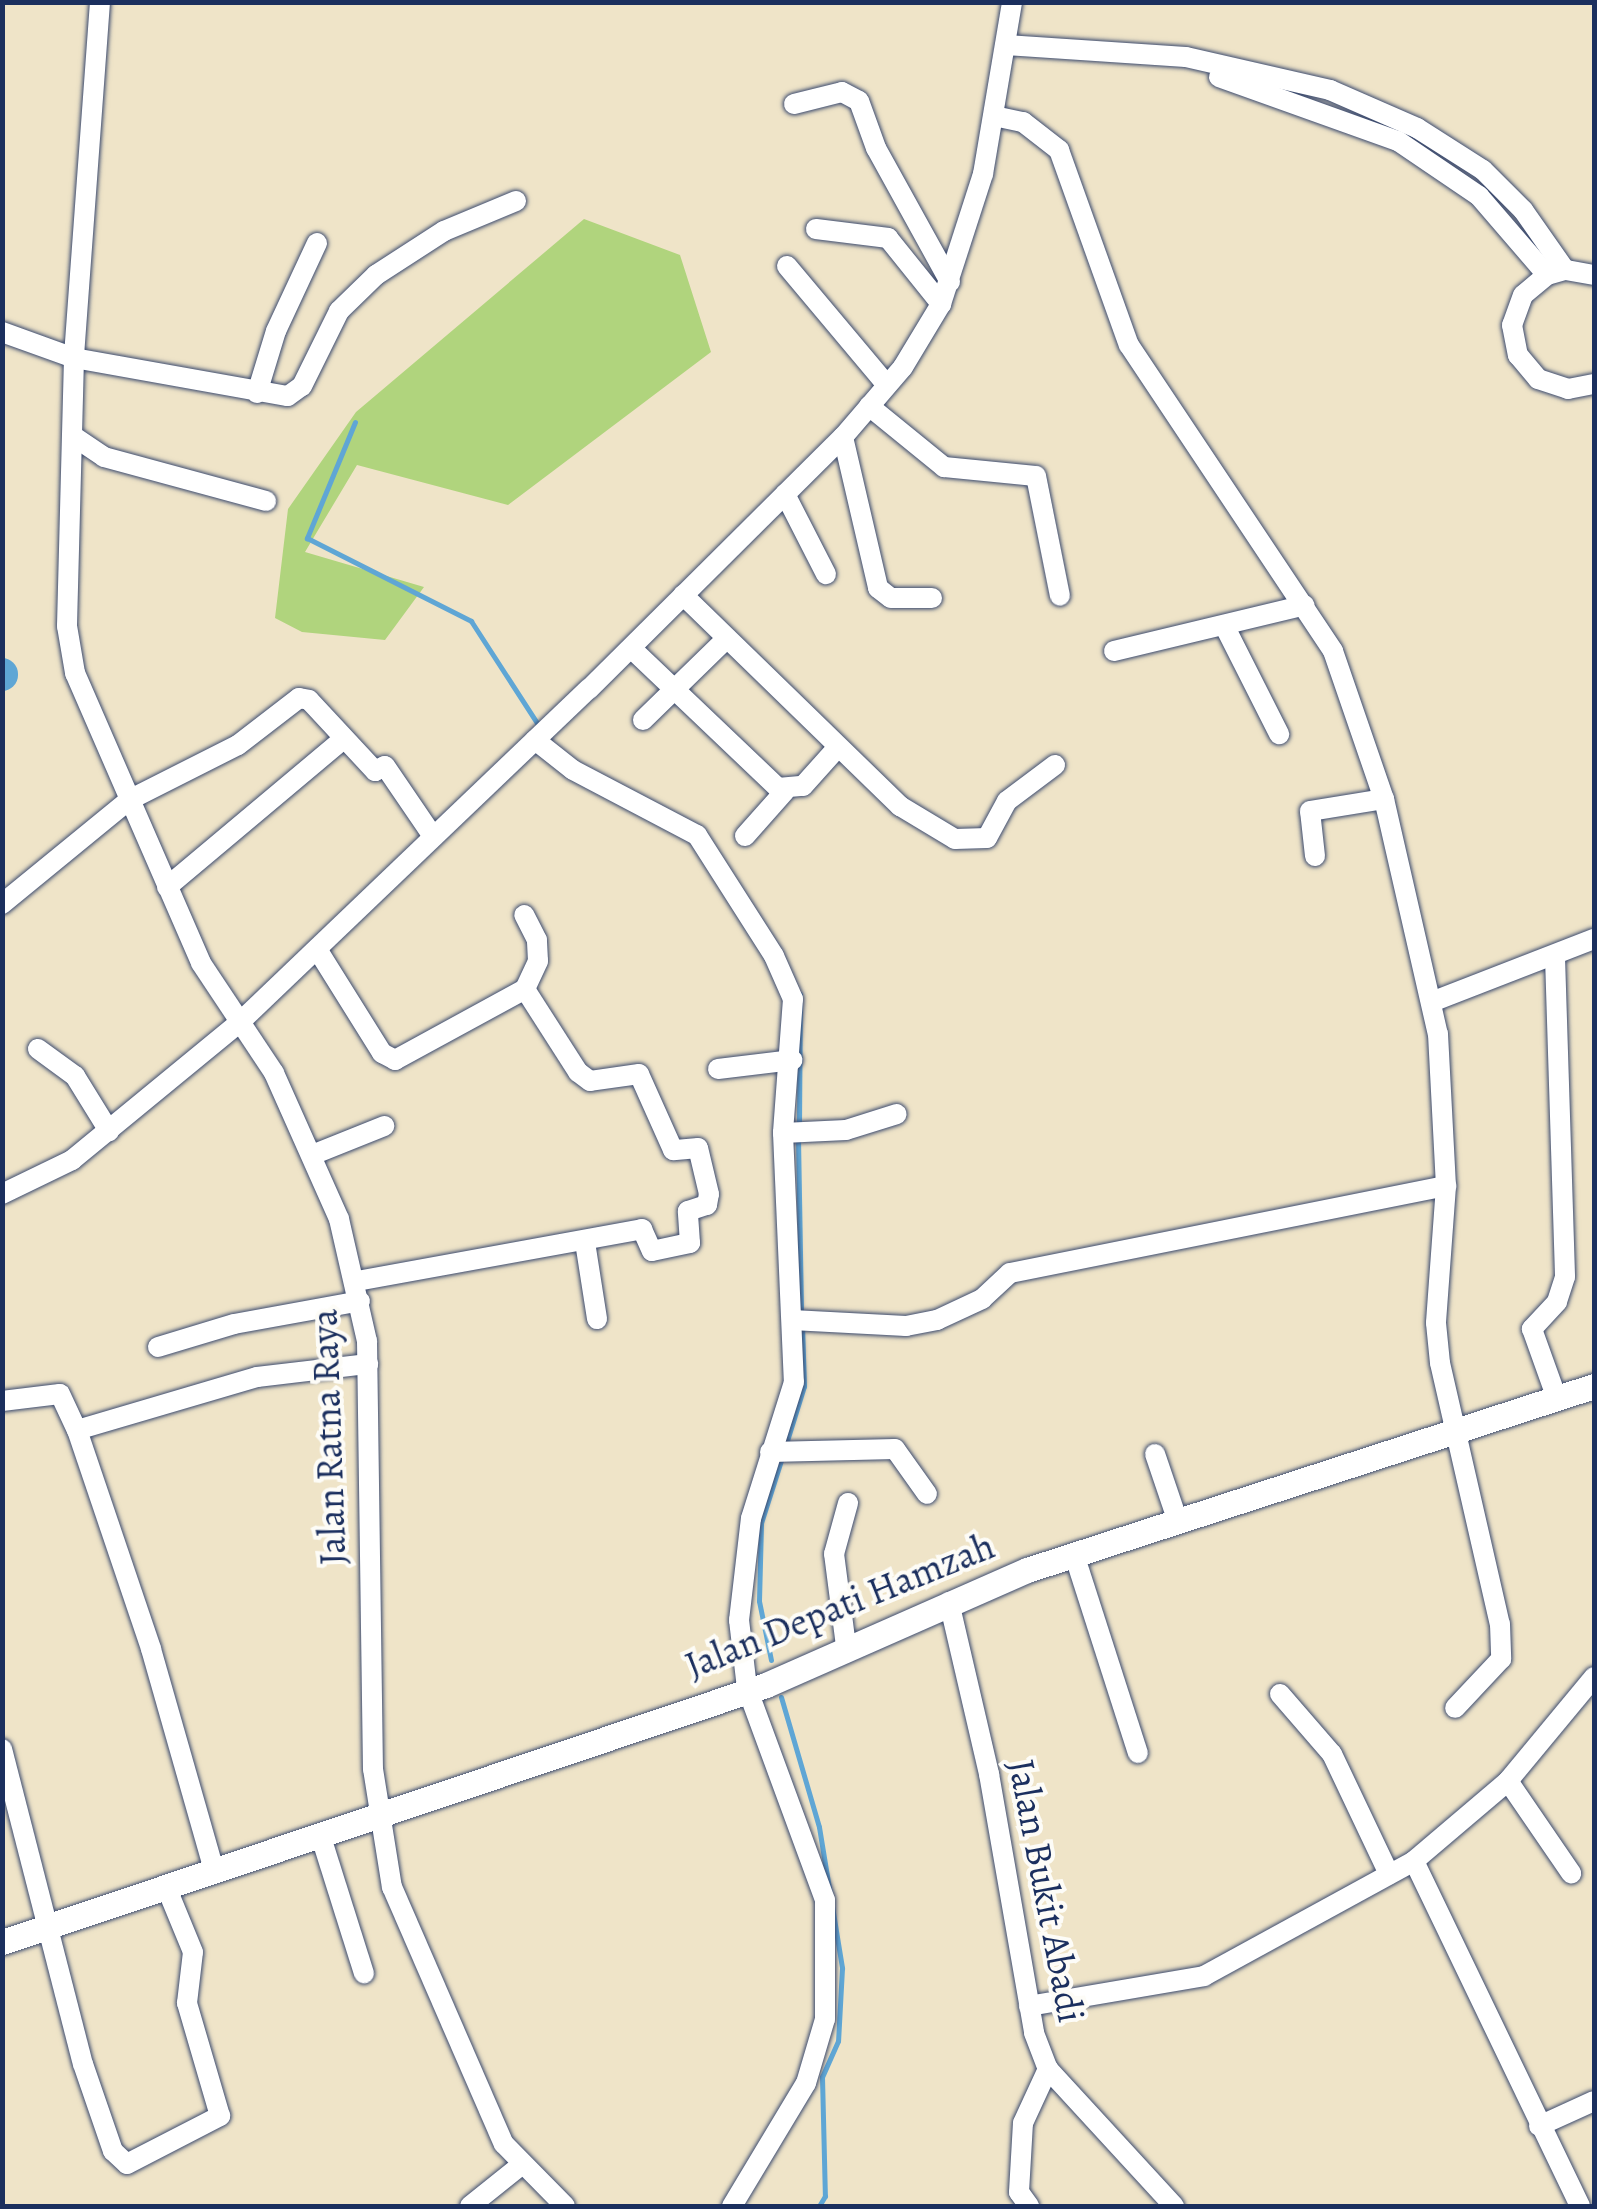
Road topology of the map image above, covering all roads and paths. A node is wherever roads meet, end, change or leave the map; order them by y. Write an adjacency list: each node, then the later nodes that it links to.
1 (100, 2): 15 (street, Jalan Ratna Raya)
2 (1012, 2): 3 (street)
3 (1005, 49): 5 (street); 10 (street)
4 (794, 104): 12 (street)
5 (994, 116): 12 (street); 28 (street)
6 (516, 202): 18 (street)
7 (816, 229): 13 (street)
8 (317, 243): 18 (street)
9 (786, 266): 17 (street)
10 (1556, 272): 11 (street); 16 (street)
11 (1594, 275)
12 (950, 282): 13 (street)
13 (942, 304): 17 (street)
14 (2, 332): 15 (street)
15 (74, 358): 18 (street); 21 (street, Jalan Ratna Raya)
16 (1594, 384)
17 (887, 385): 19 (street)
18 (257, 393)
19 (869, 406): 20 (street); 26 (street)
20 (843, 436): 22 (street); 27 (street)
21 (76, 438): 23 (street); 42 (street, Jalan Ratna Raya)
22 (785, 494): 24 (street); 25 (street)
23 (266, 501)
24 (826, 574)
25 (683, 596): 30 (street); 31 (street)
26 (1060, 596)
27 (932, 598)
28 (1306, 605): 29 (street); 41 (street)
29 (1226, 630): 32 (street); 36 (street)
30 (727, 638): 33 (street); 38 (street)
31 (630, 648): 33 (street); 35 (street)
32 (1114, 651)
33 (678, 690): 34 (street); 40 (street)
34 (643, 720)
35 (545, 731): 43 (street); 56 (street)
36 (1278, 734)
37 (341, 741): 42 (street); 43 (street); 46 (street)
38 (838, 746): 39 (street); 40 (street)
39 (1056, 765)
40 (785, 791): 44 (street)
41 (1384, 799): 45 (street); 53 (street)
42 (129, 800): 46 (street, Jalan Ratna Raya); 47 (street)
43 (432, 835): 50 (street)
44 (746, 836)
45 (1315, 856)
46 (168, 887): 54 (street, Jalan Ratna Raya)
47 (2, 904)
48 (524, 915): 52 (street)
49 (1594, 939): 51 (street)
50 (316, 949): 52 (street); 54 (street)
51 (1555, 957): 53 (street); 72 (street)
52 (525, 989): 65 (street)
53 (1434, 1001): 63 (street)
54 (240, 1021): 60 (street); 62 (street, Jalan Ratna Raya)
55 (38, 1049): 60 (street)
56 (792, 1060): 57 (street); 61 (street)
57 (718, 1069)
58 (897, 1114): 61 (street)
59 (384, 1126): 62 (street)
60 (109, 1131): 64 (street)
61 (790, 1133): 68 (street)
62 (312, 1155): 66 (street, Jalan Ratna Raya)
63 (1446, 1186): 68 (street); 75 (street)
64 (2, 1194)
65 (585, 1242): 66 (street); 67 (street)
66 (359, 1291): 69 (street); 70 (street, Jalan Ratna Raya)
67 (597, 1319)
68 (795, 1320): 76 (street)
69 (158, 1347)
70 (368, 1364): 74 (street); 91 (street, Jalan Ratna Raya)
71 (1594, 1386): 72 (main road, Jalan Depati Hamzah)
72 (1558, 1399): 75 (main road, Jalan Depati Hamzah)
73 (2, 1400): 74 (street)
74 (77, 1430): 95 (street)
75 (1454, 1433): 80 (main road, Jalan Depati Hamzah); 87 (street)
76 (783, 1454): 78 (street); 85 (street)
77 (1155, 1454): 80 (street)
78 (927, 1494)
79 (848, 1502): 83 (street)
80 (1177, 1519): 81 (main road, Jalan Depati Hamzah)
81 (1074, 1554): 82 (main road, Jalan Depati Hamzah); 89 (street)
82 (949, 1602): 83 (main road, Jalan Depati Hamzah); 101 (street, Jalan Bukit Abadi)
83 (846, 1646): 85 (main road, Jalan Depati Hamzah)
84 (1594, 1677): 90 (street)
85 (748, 1688): 91 (main road, Jalan Depati Hamzah); 110 (street)
86 (1280, 1694): 96 (street)
87 (1455, 1708)
88 (2, 1749): 98 (street)
89 (1138, 1753)
90 (1508, 1781): 93 (street); 94 (street)
91 (380, 1816): 92 (main road, Jalan Depati Hamzah); 105 (street, Jalan Ratna Raya)
92 (321, 1837): 95 (main road, Jalan Depati Hamzah); 100 (street)
93 (1414, 1861): 96 (street); 104 (street)
94 (1572, 1873)
95 (215, 1874): 97 (main road, Jalan Depati Hamzah)
96 (1389, 1874): 101 (street)
97 (168, 1889): 98 (main road, Jalan Depati Hamzah); 98 (street)
98 (51, 1928): 99 (main road, Jalan Depati Hamzah)
99 (2, 1942)
100 (364, 1972)
101 (1029, 2006): 102 (street, Jalan Bukit Abadi)
102 (1048, 2069): 107 (street); 111 (street, Jalan Bukit Abadi)
103 (1594, 2101): 104 (street)
104 (1538, 2126): 112 (street)
105 (520, 2166): 108 (street); 109 (street, Jalan Ratna Raya)
106 (1594, 2199): 112 (street)
107 (1019, 2202)
108 (470, 2206)
109 (566, 2206)
110 (732, 2206)
111 (1174, 2206)
112 (1580, 2206)

